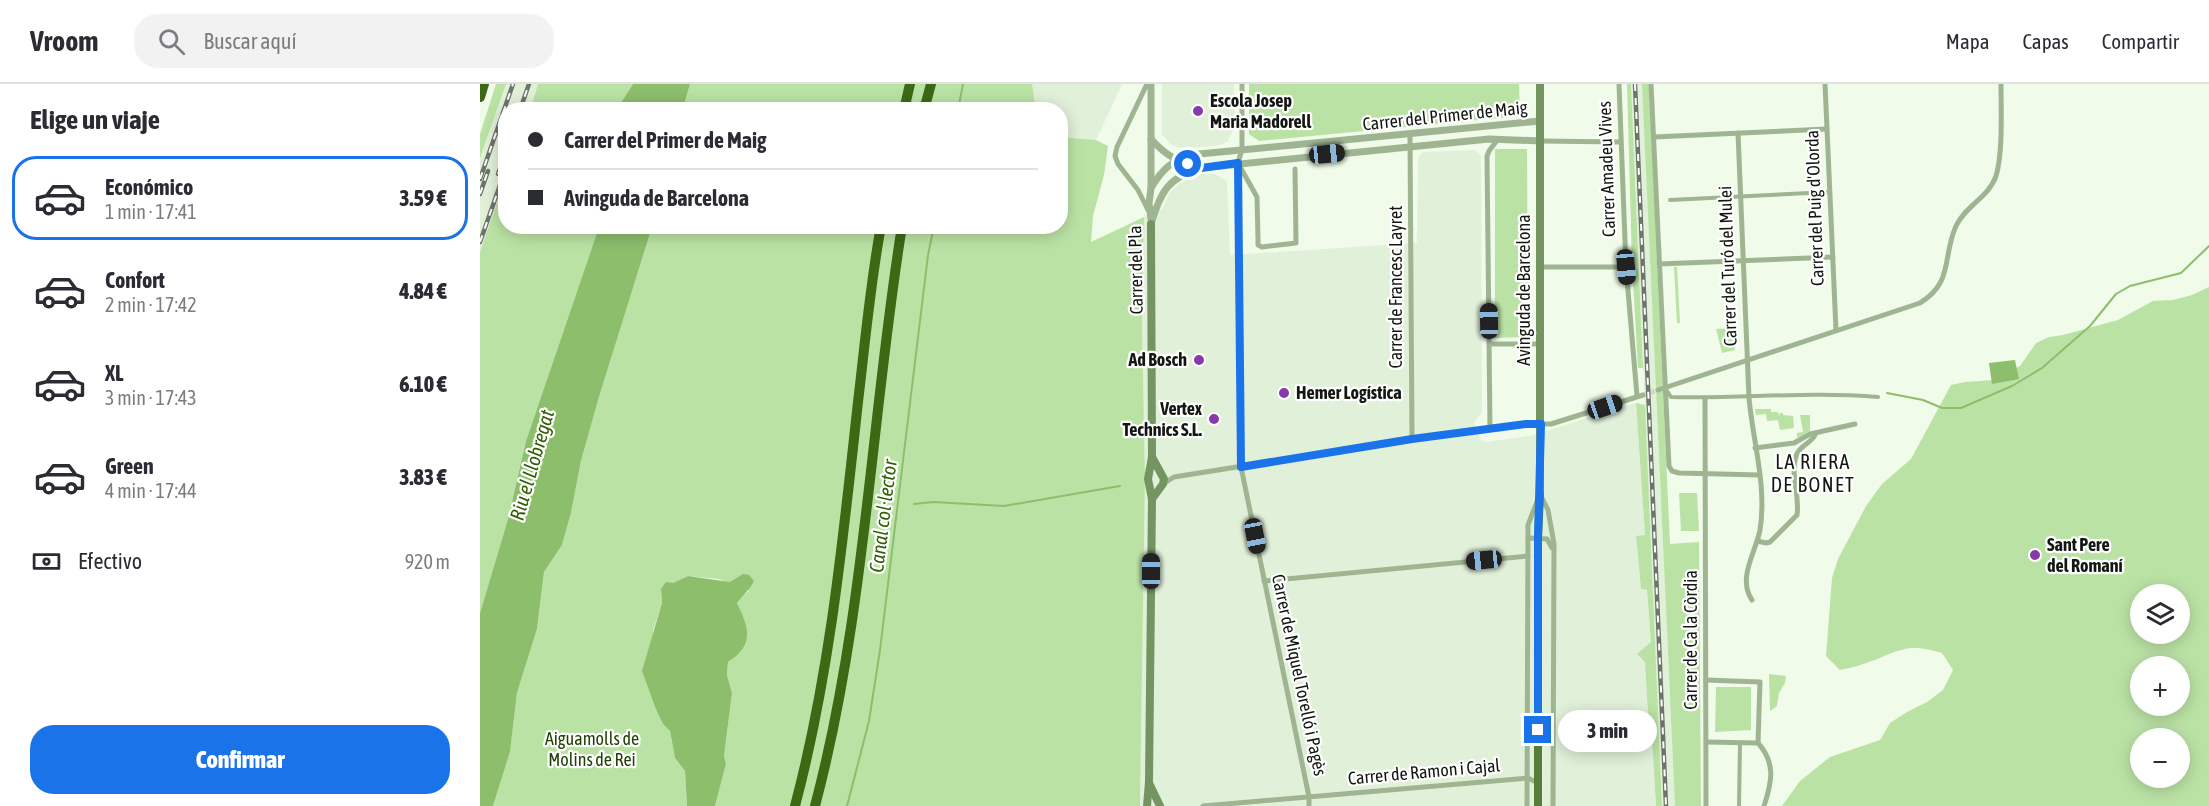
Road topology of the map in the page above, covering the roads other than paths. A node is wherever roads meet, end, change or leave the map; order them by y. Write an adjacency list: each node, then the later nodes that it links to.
1 (484, 84): 12 (highway)
2 (910, 84): 13 (highway)
3 (931, 84): 14 (highway)
4 (1147, 84): 34 (street)
5 (1151, 84): 20 (street, Carrer del Pla)
6 (1242, 84): 25 (street, Carrer de Miquel Torelló i Pagès)
7 (1540, 84): 15 (main road, Avinguda de Barcelona)
8 (1619, 84): 23 (street, Carrer Amadeu Vives)
9 (1651, 84): 19 (street)
10 (1825, 84): 16 (street, Carrer del Puig d'Olorda)
11 (2001, 84): 43 (street)
12 (480, 97)
13 (906, 102)
14 (926, 102)
15 (1540, 121): 18 (street, Carrer del Primer de Maig); 22 (main road, Avinguda de Barcelona)
16 (1827, 129): 17 (street); 31 (street, Carrer del Puig d'Olorda)
17 (1738, 133): 19 (street); 32 (street, Carrer del Turó del Mulei)
18 (1410, 135): 24 (street, Carrer de Francesc Layret); 25 (street, Carrer del Primer de Maig)
19 (1653, 137): 40 (street)
20 (1151, 139): 26 (street, Carrer del Primer de Maig); 30 (street, Carrer del Pla)
21 (1498, 139): 22 (street, Carrer del Primer de Maig); 24 (street, Carrer del Primer de Maig); 44 (street)
22 (1541, 141): 23 (street); 41 (main road, Avinguda de Barcelona)
23 (1620, 142): 42 (street, Carrer Amadeu Vives)
24 (1410, 146): 27 (street, Carrer del Primer de Maig); 56 (street, Carrer de Francesc Layret)
25 (1242, 149): 26 (street, Carrer del Primer de Maig); 27 (street, Carrer de Miquel Torelló i Pagès)
26 (1175, 160): 28 (street, Carrer del Primer de Maig); 30 (street)
27 (1238, 163): 28 (street, Carrer del Primer de Maig); 29 (street); 59 (street, Carrer de Miquel Torelló i Pagès)
28 (1201, 168): 35 (street, Carrer del Primer de Maig)
29 (1294, 169)
30 (1151, 188): 34 (street, Carrer del Pla)
31 (1830, 192): 32 (street); 38 (street, Carrer del Puig d'Olorda)
32 (1740, 197): 33 (street); 39 (street, Carrer del Turó del Mulei)
33 (1670, 200)
34 (1150, 215): 35 (street, Carrer del Pla)
35 (1151, 224): 58 (main road, Carrer del Pla)
36 (880, 234): 84 (highway)
37 (901, 234): 85 (highway)
38 (1833, 257): 39 (street); 43 (street, Carrer del Puig d'Olorda)
39 (1743, 260): 40 (street); 46 (street, Carrer del Turó del Mulei)
40 (1659, 264): 47 (street)
41 (1541, 267): 42 (street); 45 (main road, Avinguda de Barcelona)
42 (1626, 267): 52 (street, Carrer Amadeu Vives)
43 (1836, 330): 46 (street)
44 (1490, 344): 45 (street); 54 (street)
45 (1541, 344): 52 (main road, Avinguda de Barcelona)
46 (1747, 360): 47 (street); 51 (street, Carrer del Turó del Mulei)
47 (1665, 387): 48 (street); 50 (street); 61 (street)
48 (1658, 390)
49 (1878, 396): 51 (street)
50 (1705, 398): 51 (street); 61 (street, Carrer de Ca la Còrdia)
51 (1749, 398): 57 (street, Carrer del Turó del Mulei)
52 (1541, 424): 54 (street); 66 (main road, Avinguda de Barcelona)
53 (1855, 424): 55 (street)
54 (1490, 429): 56 (street)
55 (1815, 435): 57 (street); 70 (street)
56 (1412, 439): 59 (street)
57 (1755, 448): 62 (street, Carrer del Turó del Mulei)
58 (1152, 457): 60 (main road, Carrer del Pla); 64 (main road, Carrer del Pla)
59 (1241, 467): 63 (street); 73 (street, Carrer de Miquel Torelló i Pagès)
60 (1161, 473): 63 (street); 64 (main road); 65 (main road, Carrer del Pla)
61 (1705, 474): 62 (street); 75 (street, Carrer de Ca la Còrdia)
62 (1760, 475): 70 (street, Carrer del Turó del Mulei)
63 (1174, 477): 65 (street)
64 (1149, 480): 65 (main road); 67 (main road, Carrer del Pla)
65 (1161, 486): 67 (main road, Carrer del Pla)
66 (1540, 495): 68 (street, Avinguda de Barcelona); 69 (main road, Avinguda de Barcelona); 71 (street, Avinguda de Barcelona)
67 (1152, 499): 80 (main road, Carrer del Pla)
68 (1528, 538): 69 (street); 72 (street, Avinguda de Barcelona)
69 (1538, 538): 71 (street); 81 (main road, Avinguda de Barcelona)
70 (1757, 541): 74 (street, Carrer del Turó del Mulei)
71 (1554, 555): 91 (street, Avinguda de Barcelona)
72 (1528, 556): 73 (street); 79 (street, Avinguda de Barcelona)
73 (1264, 581): 82 (street, Carrer de Miquel Torelló i Pagès)
74 (1752, 600)
75 (1706, 680): 76 (street, Carrer de Ca la Còrdia); 78 (street)
76 (1707, 742): 77 (street); 92 (street, Carrer de Ca la Còrdia)
77 (1740, 743): 78 (street); 93 (street)
78 (1758, 743): 94 (street)
79 (1528, 778): 81 (street, Carrer de Ramon i Cajal); 82 (street, Carrer de Ramon i Cajal); 89 (street, Avinguda de Barcelona)
80 (1149, 782): 83 (main road, Carrer del Pla); 86 (main road, Carrer del Pla)
81 (1538, 783): 90 (main road, Avinguda de Barcelona)
82 (1309, 797): 87 (street, Carrer de Ramon i Cajal); 88 (street, Carrer de Miquel Torelló i Pagès)
83 (1160, 805): 86 (main road, Carrer del Pla)
84 (795, 806)
85 (815, 806)
86 (1147, 806)
87 (1203, 806)
88 (1309, 806)
89 (1527, 806)
90 (1538, 806)
91 (1553, 806)
92 (1706, 806)
93 (1739, 806)
94 (1764, 806)

